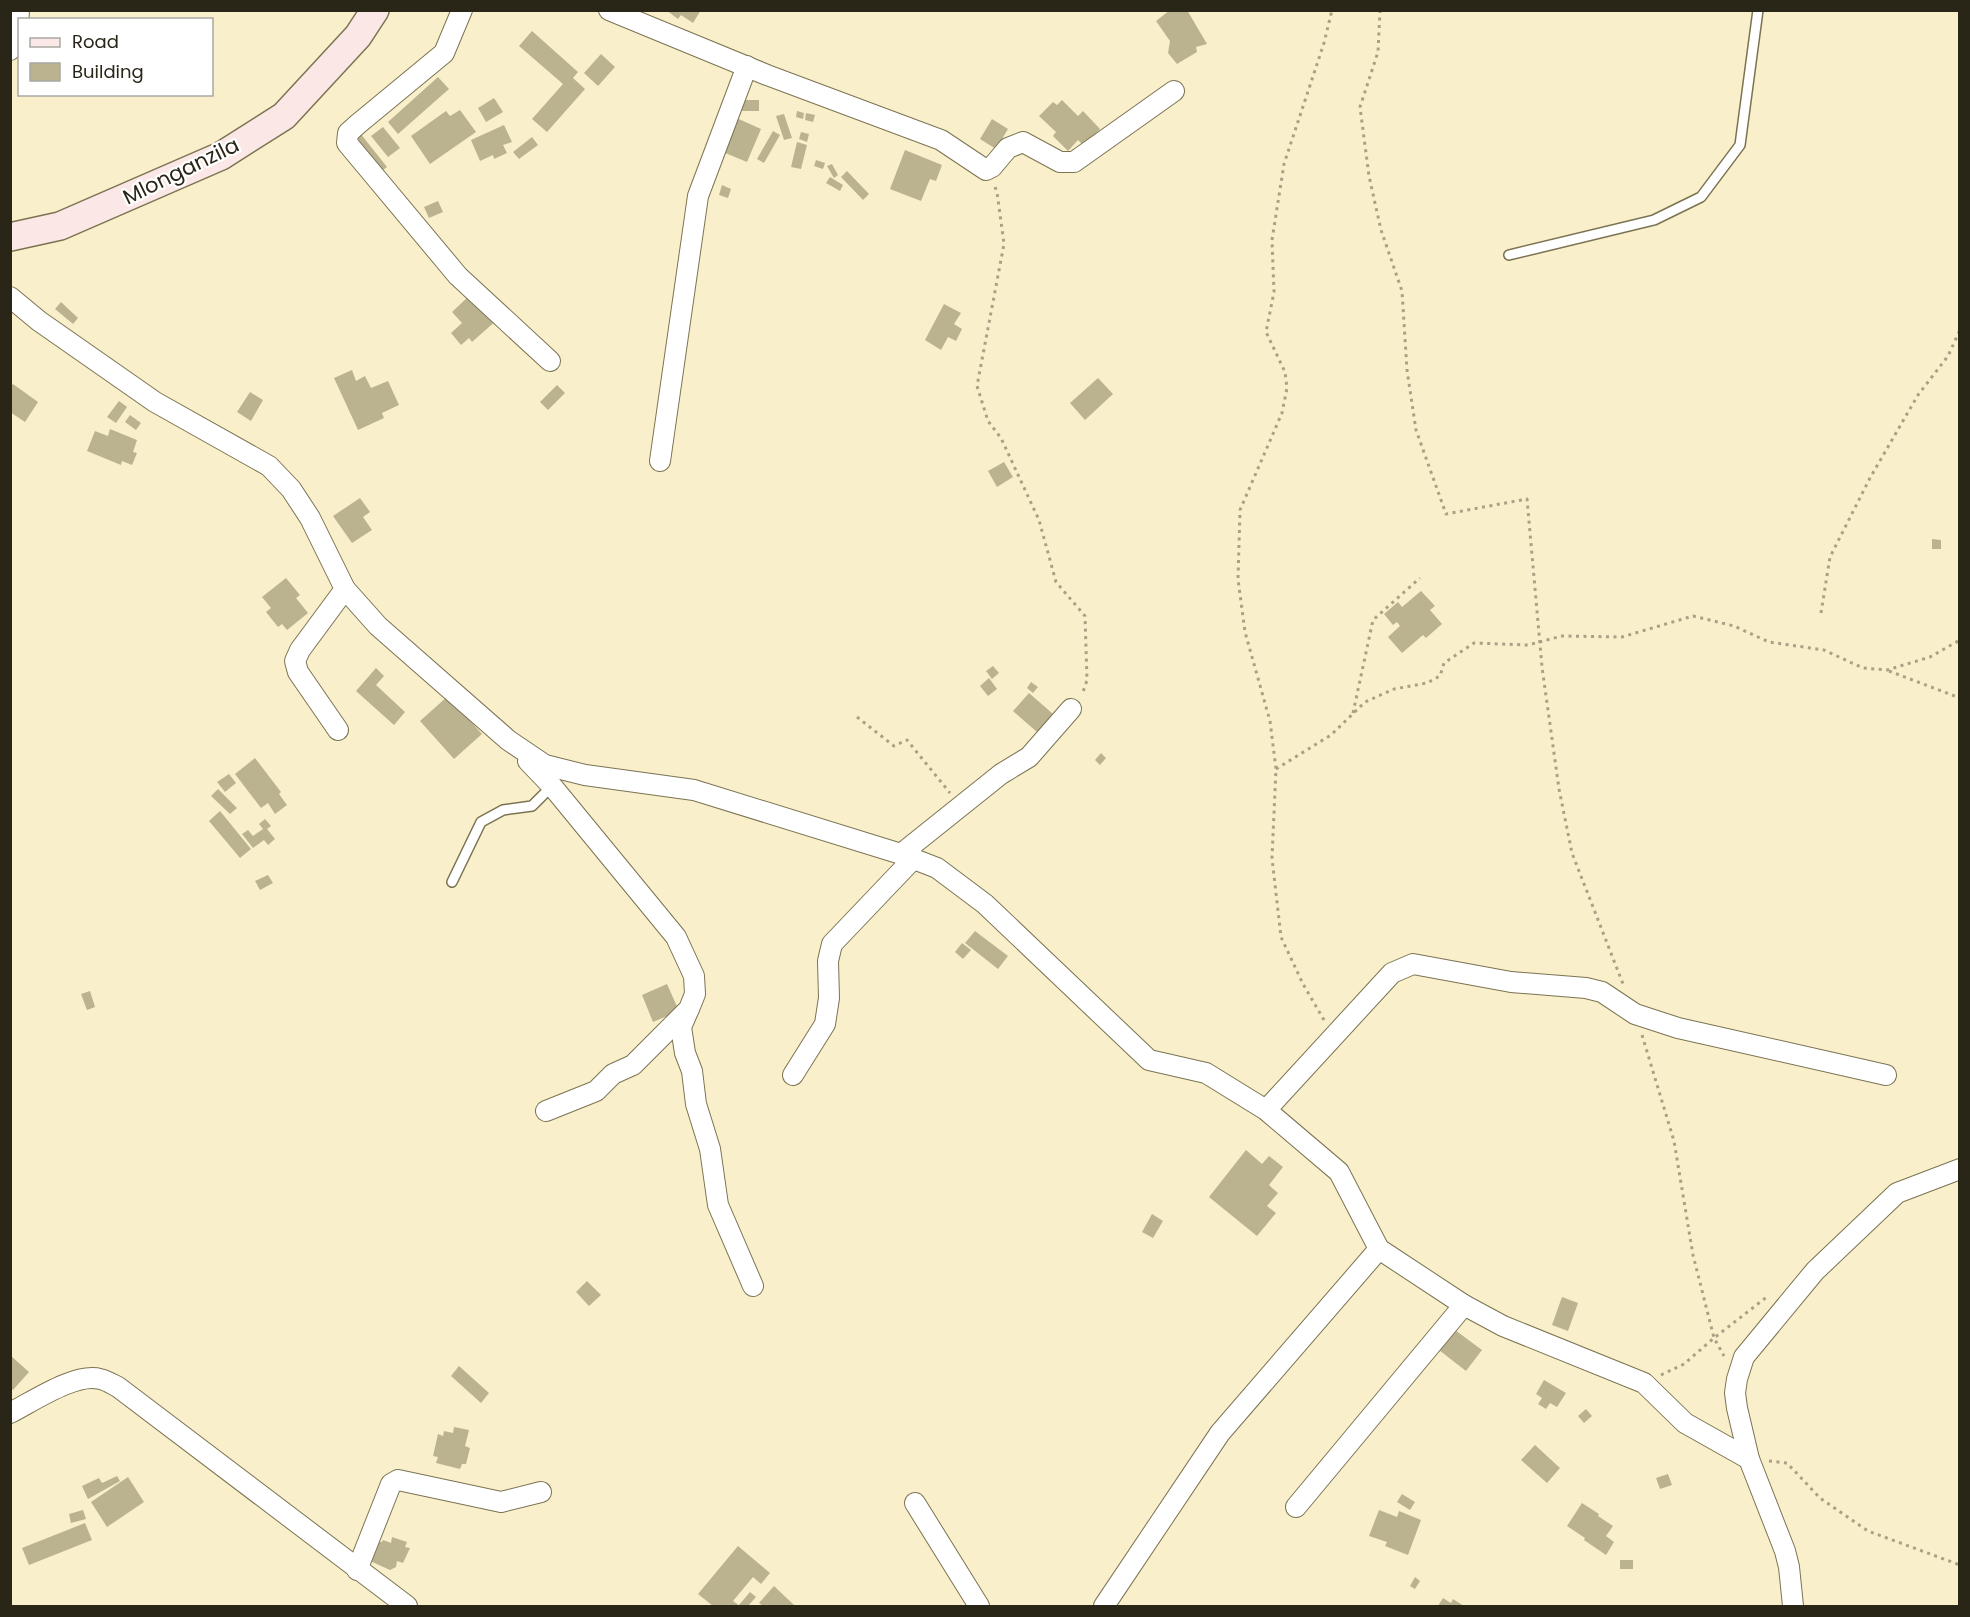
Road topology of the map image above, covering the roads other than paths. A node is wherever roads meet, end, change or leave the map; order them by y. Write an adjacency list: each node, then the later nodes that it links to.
1 (375, 10): 9 (street, Mlonganzila)
2 (462, 10): 12 (street)
3 (609, 10): 7 (street)
4 (1758, 10): 10 (lane)
5 (18, 28): 6 (street)
6 (10, 50)
7 (747, 66): 8 (street); 13 (street)
8 (1174, 91)
9 (10, 237)
10 (1509, 255)
11 (10, 297): 14 (street)
12 (550, 362)
13 (660, 461)
14 (345, 589): 16 (street); 17 (street)
15 (1071, 709): 19 (street)
16 (338, 729)
17 (508, 740): 18 (street); 19 (street)
18 (552, 786): 20 (lane); 21 (street)
19 (907, 856): 22 (street); 24 (street)
20 (452, 882)
21 (689, 1009): 25 (street); 28 (street)
22 (793, 1075)
23 (1886, 1075): 24 (street)
24 (1266, 1110): 27 (street)
25 (546, 1111)
26 (1959, 1169): 31 (street)
27 (1379, 1249): 29 (street); 38 (street)
28 (753, 1286)
29 (1464, 1305): 31 (street); 34 (street)
30 (10, 1413): 35 (street)
31 (1749, 1459): 39 (street)
32 (542, 1492): 35 (street)
33 (915, 1503): 37 (street)
34 (1296, 1507)
35 (357, 1570): 36 (street)
36 (397, 1604)
37 (980, 1606)
38 (1104, 1606)
39 (1793, 1606)

